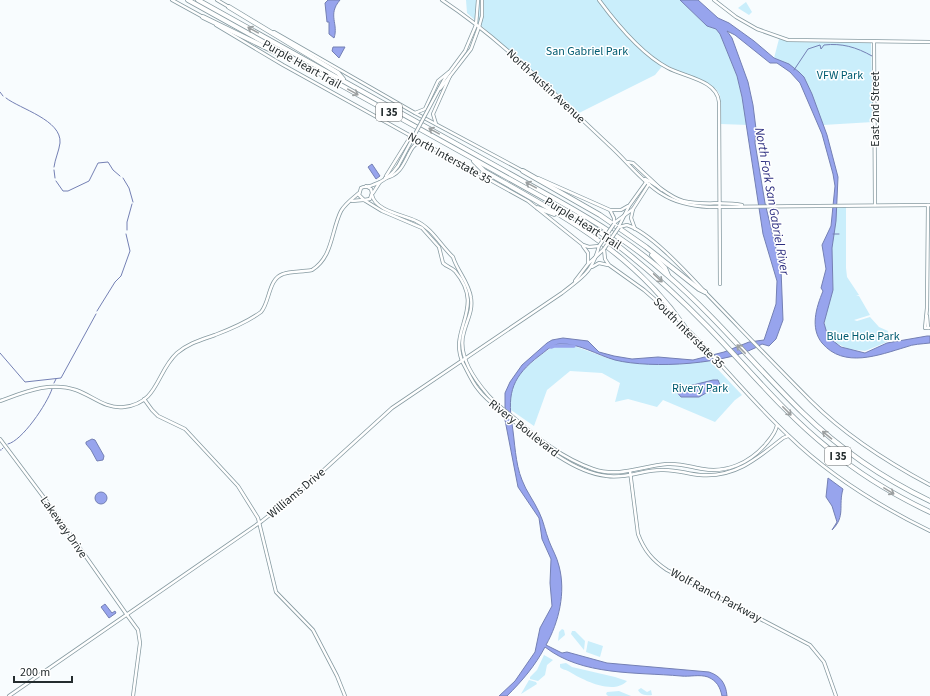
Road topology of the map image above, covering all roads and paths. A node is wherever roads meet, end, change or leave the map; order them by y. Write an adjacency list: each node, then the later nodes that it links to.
1 (172, 0): 11 (street, North Interstate 35)
2 (188, 0): 16 (highway, Purple Heart Trail / I 35)
3 (198, 0): 18 (highway, Purple Heart Trail / I 35, one-way to 3)
4 (217, 0): 10 (street, North Interstate 35)
5 (442, 0): 12 (street, North Austin Avenue)
6 (478, 0): 12 (street)
7 (482, 0): 13 (street)
8 (599, 0): 42 (street)
9 (714, 0): 14 (street)
10 (229, 7): 18 (highway); 20 (street, North Interstate 35)
11 (203, 17): 16 (highway); 23 (street, North Interstate 35)
12 (476, 25): 13 (street, North Austin Avenue); 17 (street)
13 (479, 28): 17 (street); 28 (street, North Austin Avenue)
14 (874, 42): 15 (street); 39 (street, East 2nd Street)
15 (930, 42)
16 (306, 66): 27 (highway, Purple Heart Trail / I 35, one-way to 27)
17 (450, 72): 19 (street); 21 (street); 30 (street, bridge)
18 (348, 83): 63 (highway, Purple Heart Trail / I 35, one-way to 18)
19 (426, 109): 20 (street); 21 (street)
20 (415, 113): 22 (street, North Interstate 35)
21 (433, 114): 22 (street)
22 (436, 124): 29 (street, North Interstate 35)
23 (410, 135): 24 (street); 25 (street, North Interstate 35)
24 (408, 140): 26 (street); 30 (street)
25 (421, 142): 26 (street); 43 (street, North Interstate 35)
26 (415, 144): 30 (street)
27 (471, 157): 50 (highway); 81 (highway, Purple Heart Trail / I 35, one-way to 81)
28 (627, 162): 32 (street, North Austin Avenue); 36 (street)
29 (523, 171): 45 (street, North Interstate 35); 53 (highway)
30 (385, 178): 31 (street)
31 (380, 182): 33 (street); 35 (street)
32 (647, 182): 36 (street, North Austin Avenue); 41 (street, Williams Drive); 42 (street, North Austin Avenue); 44 (street, Williams Drive)
33 (366, 186): 34 (street); 35 (street)
34 (358, 193): 37 (street); 38 (street)
35 (372, 194): 37 (street); 55 (street)
36 (666, 194): 42 (street, North Austin Avenue)
37 (364, 200): 38 (street); 57 (street)
38 (351, 201): 71 (street)
39 (875, 205): 40 (street, North Austin Avenue); 42 (street, North Austin Avenue)
40 (929, 205): 68 (street)
41 (629, 206): 45 (street); 46 (street, Williams Drive)
42 (719, 206): 65 (street)
43 (538, 208): 50 (highway); 51 (street, North Interstate 35)
44 (632, 209): 46 (street, Williams Drive); 49 (street)
45 (610, 210): 47 (street)
46 (625, 215): 47 (street, Williams Drive); 48 (street, Williams Drive)
47 (614, 224): 52 (street, Williams Drive, bridge)
48 (619, 227): 49 (street); 54 (street, Williams Drive, bridge)
49 (636, 229): 66 (street)
50 (589, 233): 67 (highway)
51 (583, 245): 52 (street); 59 (street)
52 (598, 246): 56 (street, Williams Drive)
53 (646, 247): 63 (highway); 66 (highway)
54 (604, 249): 56 (street, Williams Drive); 60 (street)
55 (448, 254): 57 (street); 58 (street)
56 (596, 256): 59 (street, Williams Drive); 62 (street, Williams Drive)
57 (442, 258): 61 (street)
58 (454, 262): 61 (street); 69 (street, Rivery Boulevard)
59 (588, 264): 64 (street, Williams Drive)
60 (609, 265): 62 (street); 67 (street, South Interstate 35)
61 (449, 266): 70 (street, Rivery Boulevard)
62 (592, 267): 64 (street, Williams Drive)
63 (668, 275): 80 (highway, Purple Heart Trail / I 35, one-way to 63)
64 (575, 281): 69 (street, Williams Drive)
65 (720, 284)
66 (705, 292): 79 (street)
67 (685, 327): 73 (street, South Interstate 35)
68 (928, 328)
69 (466, 359): 70 (street, Williams Drive); 74 (street, Rivery Boulevard)
70 (462, 361): 74 (street, Rivery Boulevard); 82 (street, Williams Drive)
71 (144, 399): 72 (street); 82 (street)
72 (0, 401)
73 (777, 424): 75 (street, South Interstate 35); 77 (street, Rivery Boulevard)
74 (525, 429): 77 (street, Rivery Boulevard); 78 (street, Rivery Boulevard)
75 (788, 436): 78 (street, Rivery Boulevard); 83 (street, South Interstate 35)
76 (0, 439): 84 (street, Lakeway Drive)
77 (630, 471): 78 (street, Wolf Ranch Parkway)
78 (630, 475): 88 (street, Wolf Ranch Parkway)
79 (930, 485)
80 (930, 501)
81 (930, 512)
82 (259, 523): 84 (street, Williams Drive); 87 (street)
83 (930, 531)
84 (127, 615): 85 (street, Williams Drive); 86 (street, Lakeway Drive)
85 (9, 696)
86 (133, 696)
87 (344, 696)
88 (836, 696)

